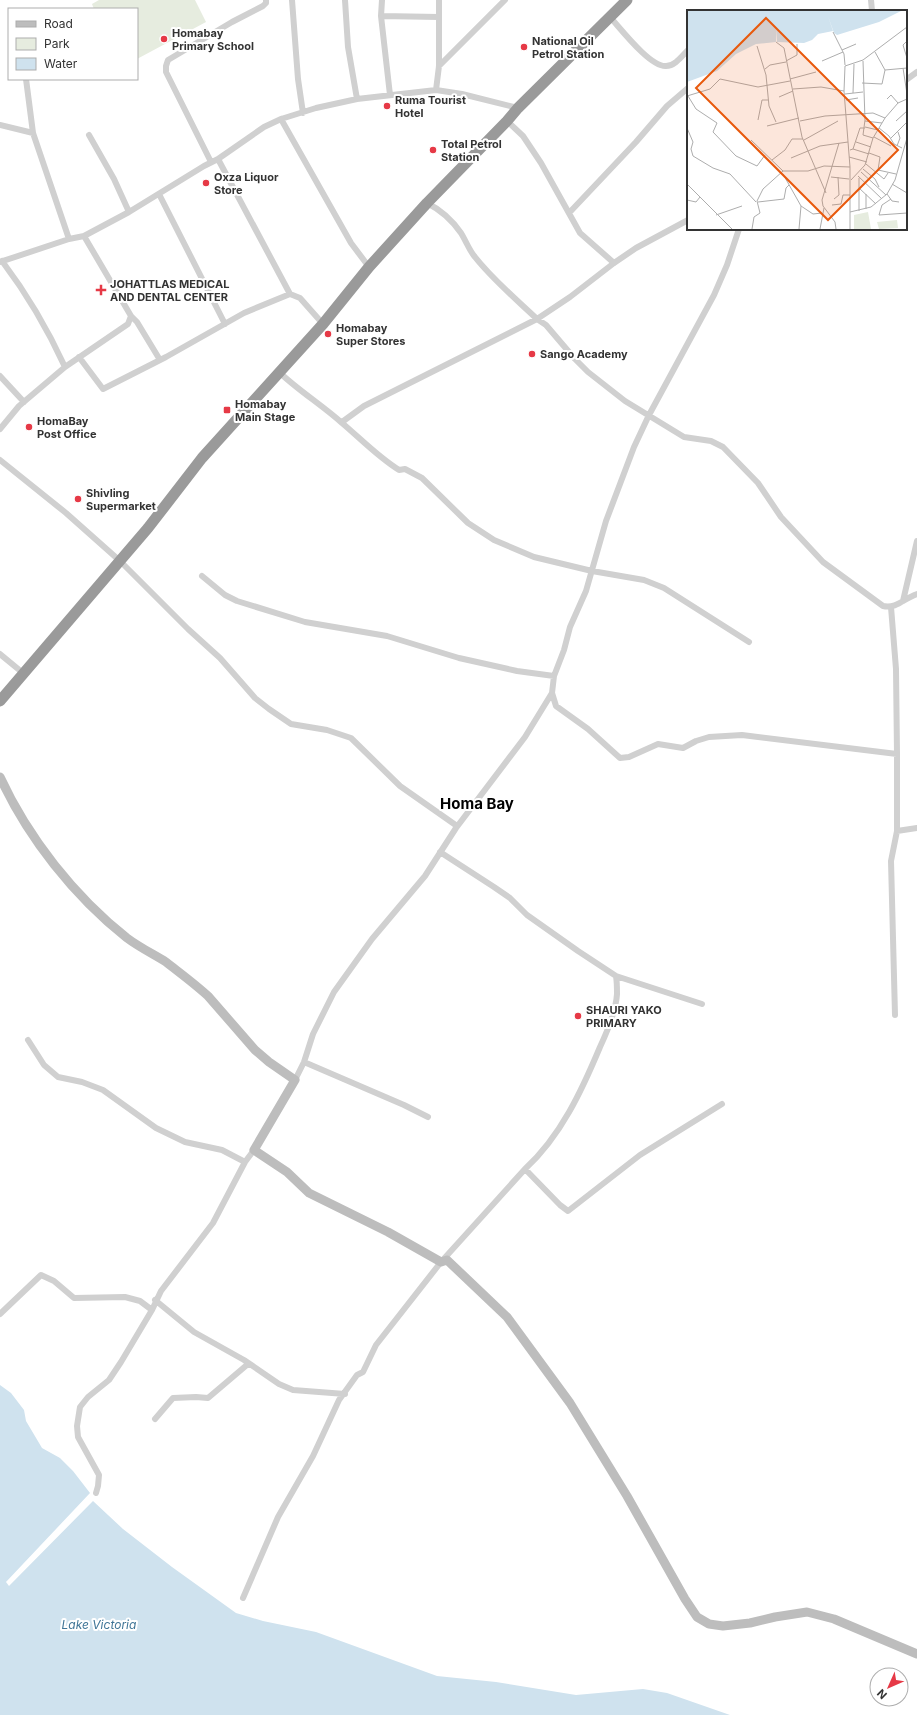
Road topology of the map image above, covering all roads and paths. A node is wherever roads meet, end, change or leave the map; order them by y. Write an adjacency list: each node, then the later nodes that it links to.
1 (266, 0): 31 (street)
2 (292, 0): 24 (street)
3 (346, 0): 22 (street)
4 (382, 0): 10 (street)
5 (439, 0): 11 (street)
6 (626, 0): 12 (highway)
7 (871, 0): 9 (street)
8 (503, 1): 14 (street)
9 (872, 10)
10 (381, 16): 11 (street); 21 (street)
11 (439, 16): 14 (street)
12 (610, 17): 13 (street); 23 (highway)
13 (687, 51)
14 (439, 66): 20 (street)
15 (917, 72): 16 (street)
16 (908, 79): 18 (street)
17 (26, 80): 28 (street)
18 (917, 82)
19 (687, 89): 35 (street)
20 (436, 90): 21 (street); 23 (street)
21 (390, 95): 22 (street)
22 (357, 99): 24 (street)
23 (518, 108): 26 (highway)
24 (303, 113): 25 (street)
25 (281, 119): 30 (street); 42 (street)
26 (507, 121): 33 (highway); 35 (street)
27 (0, 125): 28 (street)
28 (33, 133): 39 (street)
29 (89, 135): 34 (street)
30 (218, 159): 31 (street); 43 (street)
31 (211, 162): 32 (street)
32 (159, 194): 34 (street); 46 (street)
33 (427, 203): 42 (highway); 45 (street)
34 (129, 212): 38 (street)
35 (570, 213): 41 (street)
36 (687, 221): 41 (street)
37 (739, 230): 54 (street)
38 (84, 236): 39 (street); 44 (street)
39 (69, 239): 40 (street)
40 (1, 262): 50 (street)
41 (614, 263): 45 (street)
42 (369, 267): 47 (highway)
43 (290, 294): 46 (street); 47 (street)
44 (131, 316): 48 (street); 49 (street)
45 (537, 319): 54 (street); 55 (street)
46 (225, 324): 49 (street)
47 (323, 324): 51 (highway)
48 (79, 357): 49 (street); 50 (street)
49 (160, 360)
50 (65, 368): 53 (street)
51 (279, 372): 55 (street); 59 (highway)
52 (0, 376): 53 (street)
53 (24, 402): 56 (street)
54 (649, 415): 60 (street); 64 (street)
55 (342, 422): 60 (street)
56 (0, 429)
57 (0, 460): 59 (street)
58 (917, 541): 63 (street)
59 (120, 562): 67 (highway); 73 (street)
60 (592, 571): 65 (street); 68 (street)
61 (202, 576): 68 (street)
62 (917, 594): 63 (street)
63 (903, 601): 64 (street)
64 (890, 607): 71 (street)
65 (749, 642)
66 (0, 654): 67 (street)
67 (23, 674): 70 (highway)
68 (554, 676): 69 (street)
69 (552, 693): 71 (street); 73 (street)
70 (0, 701)
71 (897, 754): 75 (street)
72 (0, 777): 82 (street)
73 (456, 828): 76 (street)
74 (917, 828): 75 (street)
75 (896, 831): 79 (street)
76 (440, 852): 77 (street); 81 (street)
77 (616, 976): 78 (street); 87 (street)
78 (702, 1004)
79 (895, 1015)
80 (28, 1040): 86 (street)
81 (304, 1062): 82 (street); 84 (street)
82 (295, 1080): 85 (street)
83 (722, 1104): 87 (street)
84 (428, 1117)
85 (254, 1150): 86 (street); 88 (street)
86 (245, 1162): 89 (street)
87 (525, 1168): 88 (street)
88 (441, 1262): 93 (street); 97 (street)
89 (155, 1300): 90 (street); 92 (street)
90 (152, 1310): 91 (street); 95 (street)
91 (0, 1314)
92 (248, 1364): 93 (street); 94 (street)
93 (345, 1394): 96 (street)
94 (155, 1419)
95 (96, 1493)
96 (243, 1598)
97 (917, 1654)

